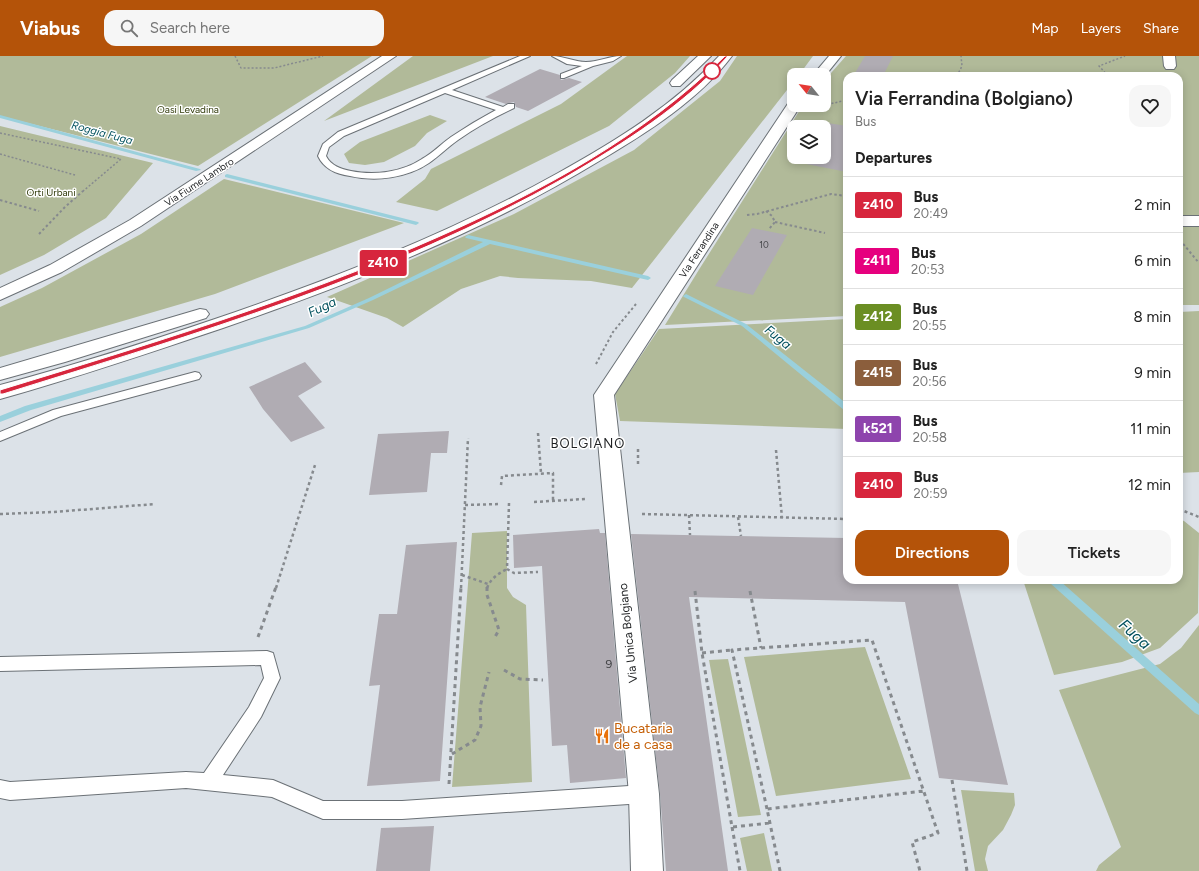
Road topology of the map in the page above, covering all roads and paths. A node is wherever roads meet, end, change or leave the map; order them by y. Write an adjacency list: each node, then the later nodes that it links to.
1 (235, 56): 2 (path)
2 (323, 56)
3 (390, 56): 41 (main road, Via Fiume Lambro)
4 (526, 56): 17 (lane)
5 (556, 56): 12 (lane)
6 (617, 56): 12 (lane)
7 (704, 56): 18 (main road)
8 (726, 56): 44 (main road)
9 (835, 56): 13 (main road)
10 (961, 56): 14 (path)
11 (1125, 56): 15 (path)
12 (599, 62): 16 (lane)
13 (825, 68)
14 (960, 72)
15 (1104, 72)
16 (564, 76)
17 (445, 90): 22 (lane); 22 (lane)
18 (665, 92)
19 (843, 101): 20 (path)
20 (831, 104)
21 (512, 106): 22 (lane)
22 (503, 110)
23 (638, 112): 42 (main road)
24 (789, 112): 32 (main road, Via Ferrandina)
25 (0, 133): 38 (path)
26 (0, 154): 27 (path)
27 (75, 175)
28 (843, 196): 31 (path)
29 (0, 200): 30 (path)
30 (39, 211)
31 (766, 211): 32 (path); 35 (path)
32 (720, 217): 45 (main road, Via Ferrandina)
33 (1183, 221): 34 (main road)
34 (1199, 221)
35 (775, 222): 36 (path); 37 (path)
36 (769, 228)
37 (825, 233)
38 (39, 234)
39 (1183, 244): 40 (path)
40 (1199, 263)
41 (0, 295)
42 (0, 374)
43 (195, 376): 47 (lane)
44 (0, 392)
45 (604, 394): 92 (main road, Via Unica Bolgiano)
46 (538, 433): 53 (path)
47 (0, 437)
48 (468, 438): 61 (path)
49 (638, 449): 52 (path)
50 (776, 450): 68 (path)
51 (315, 465): 82 (path)
52 (637, 471)
53 (541, 473): 54 (path); 56 (path)
54 (501, 485)
55 (585, 499): 56 (path)
56 (553, 501): 57 (path)
57 (534, 502)
58 (509, 503): 72 (path)
59 (156, 504): 63 (path)
60 (501, 504): 61 (path)
61 (465, 505): 74 (path)
62 (1183, 511): 67 (path)
63 (0, 514)
64 (636, 514): 65 (path)
65 (689, 515): 66 (path); 70 (path)
66 (738, 517): 68 (path); 71 (path)
67 (1199, 517)
68 (782, 518): 69 (path)
69 (843, 519)
70 (690, 535)
71 (741, 536)
72 (507, 569): 73 (path); 75 (path)
73 (538, 572)
74 (462, 575): 75 (path); 87 (path)
75 (488, 584): 78 (path)
76 (695, 591): 81 (path)
77 (750, 591): 79 (path)
78 (495, 637)
79 (760, 648): 80 (path); 91 (path)
80 (732, 650): 81 (path); 94 (path)
81 (702, 653): 96 (path)
82 (251, 658): 83 (lane); 89 (lane)
83 (0, 664)
84 (504, 670): 86 (path)
85 (490, 672): 87 (path)
86 (544, 680)
87 (451, 754): 93 (path)
88 (952, 780): 101 (path)
89 (209, 782): 90 (lane); 93 (lane)
90 (0, 789)
91 (924, 791): 94 (path); 100 (path)
92 (644, 794): 93 (lane); 97 (main road, Via Unica Bolgiano)
93 (446, 807)
94 (767, 809): 95 (path)
95 (770, 823): 96 (path); 99 (path)
96 (732, 826): 98 (path)
97 (647, 871)
98 (740, 871)
99 (780, 871)
100 (920, 871)
101 (967, 871)

